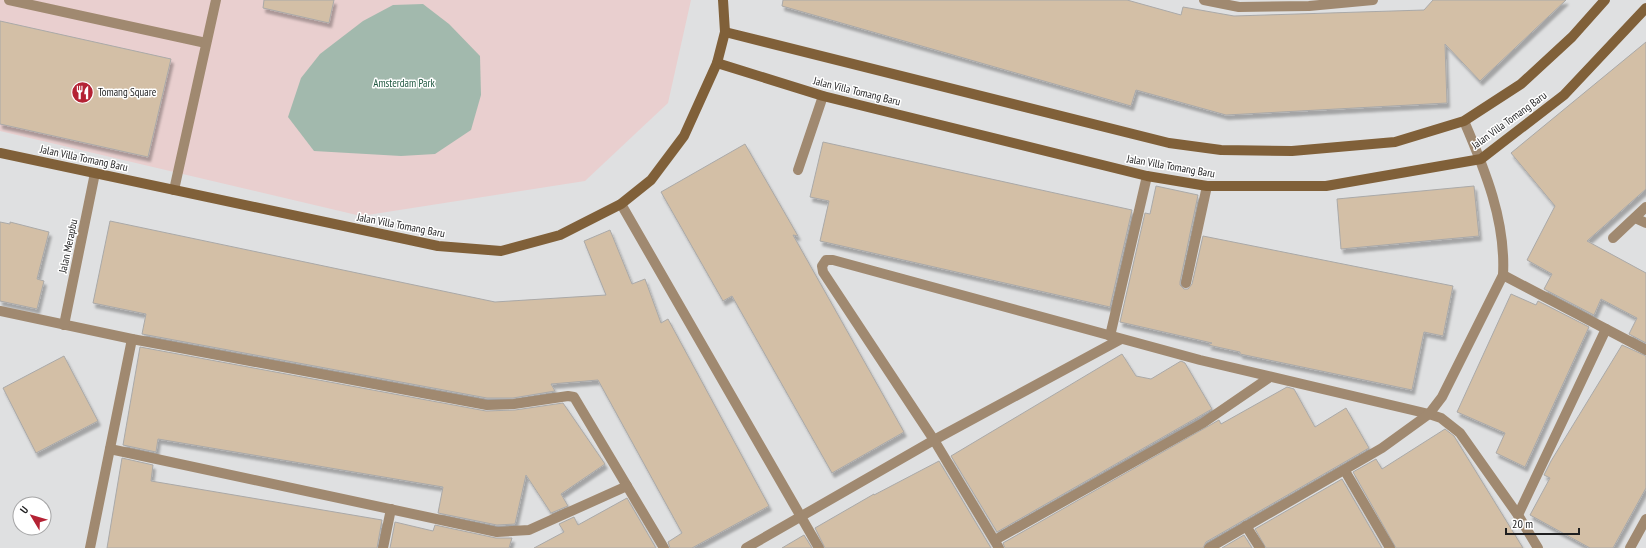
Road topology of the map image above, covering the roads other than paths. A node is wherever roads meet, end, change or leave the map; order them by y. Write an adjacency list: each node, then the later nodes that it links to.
1 (9, 0): 10 (street)
2 (216, 0): 10 (street)
3 (723, 0): 9 (street, Jalan Villa Tomang Baru)
4 (1204, 0): 7 (street)
5 (1372, 0): 7 (street)
6 (1605, 0): 13 (street, Jalan Villa Tomang Baru)
7 (1307, 3)
8 (1646, 8): 15 (street, Jalan Villa Tomang Baru)
9 (725, 32): 11 (street, Jalan Villa Tomang Baru); 13 (street, Jalan Villa Tomang Baru)
10 (206, 43): 20 (street)
11 (717, 63): 12 (street, Jalan Villa Tomang Baru); 21 (street, Jalan Villa Tomang Baru)
12 (823, 96): 16 (street); 18 (street, Jalan Villa Tomang Baru)
13 (1464, 121): 15 (street)
14 (0, 152): 17 (street, Jalan Villa Tomang Baru)
15 (1481, 159): 19 (street, Jalan Villa Tomang Baru); 26 (street)
16 (798, 170)
17 (95, 173): 20 (street, Jalan Villa Tomang Baru); 29 (street, Jalan Merapbu)
18 (1147, 176): 19 (street, Jalan Villa Tomang Baru); 31 (street)
19 (1207, 186): 27 (street)
20 (174, 190): 21 (street, Jalan Villa Tomang Baru)
21 (622, 204): 43 (street)
22 (1646, 207): 23 (street)
23 (1635, 218): 24 (street); 25 (street)
24 (1646, 223)
25 (1613, 238)
26 (1503, 275): 30 (street); 36 (street)
27 (1186, 283)
28 (0, 311): 29 (street)
29 (64, 325): 32 (street)
30 (1606, 329): 34 (street); 42 (street)
31 (1110, 336): 33 (street); 37 (street)
32 (132, 339): 38 (street); 40 (street)
33 (1121, 339): 35 (street); 37 (street)
34 (1646, 350)
35 (1270, 376): 36 (street); 46 (street)
36 (1429, 414): 39 (street); 42 (street)
37 (934, 440): 43 (street); 46 (street)
38 (110, 448): 41 (street); 47 (street)
39 (1345, 471): 45 (street); 54 (street)
40 (627, 486): 41 (street); 49 (street)
41 (391, 509): 48 (street)
42 (1518, 515): 55 (street)
43 (801, 517): 50 (street); 51 (street)
44 (1646, 519): 56 (street)
45 (1246, 526): 52 (street); 53 (street)
46 (997, 544)
47 (90, 548)
48 (383, 548)
49 (664, 548)
50 (746, 548)
51 (819, 548)
52 (1209, 548)
53 (1260, 548)
54 (1390, 548)
55 (1538, 548)
56 (1630, 548)

